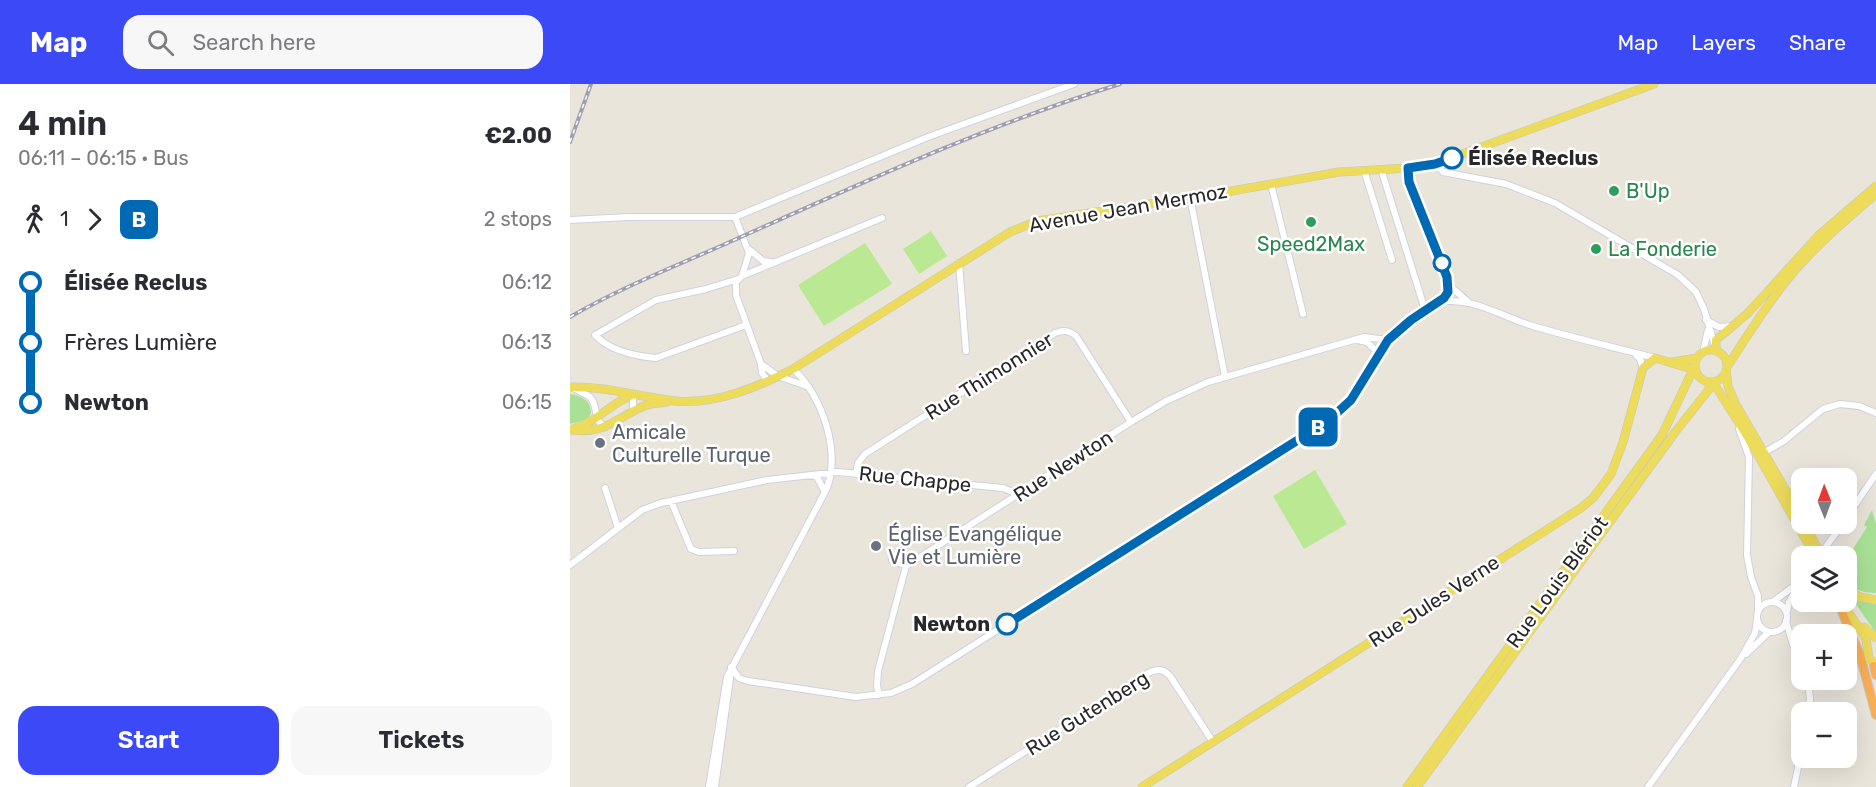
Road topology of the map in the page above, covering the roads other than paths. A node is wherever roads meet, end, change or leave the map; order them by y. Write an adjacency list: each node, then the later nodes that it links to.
1 (1074, 84): 11 (street)
2 (1654, 84): 3 (main road, Avenue Jean Mermoz)
3 (1435, 164): 4 (main road, Avenue Jean Mermoz); 24 (street)
4 (1408, 168): 5 (main road, Avenue Jean Mermoz); 19 (street)
5 (1381, 169): 6 (main road, Avenue Jean Mermoz); 22 (street)
6 (1364, 170): 7 (main road, Avenue Jean Mermoz); 15 (street)
7 (1271, 184): 10 (main road, Avenue Jean Mermoz); 23 (street)
8 (1876, 186): 26 (main road)
9 (1876, 194): 41 (main road)
10 (1190, 197): 17 (main road, Avenue Jean Mermoz); 45 (street)
11 (735, 217): 13 (street); 14 (street)
12 (882, 218): 16 (street)
13 (570, 220)
14 (748, 248): 16 (street); 18 (street)
15 (1392, 260)
16 (775, 262): 18 (street)
17 (959, 263): 29 (street); 35 (main road, Avenue Jean Mermoz)
18 (740, 277): 25 (street); 25 (street)
19 (1449, 285): 20 (street); 21 (street)
20 (1468, 301): 21 (street); 31 (street)
21 (1439, 302): 22 (street)
22 (1425, 310): 28 (street)
23 (1303, 314)
24 (1708, 323): 26 (street); 30 (street); 33 (street)
25 (746, 325): 37 (street)
26 (1733, 326): 30 (main road)
27 (1353, 340): 28 (street, Rue Newton); 32 (street); 45 (street, Rue Newton)
28 (1388, 340): 32 (street)
29 (966, 351)
30 (1715, 351): 33 (main road); 41 (main road)
31 (1633, 352): 34 (street); 39 (street)
32 (1378, 354): 103 (street)
33 (1700, 355): 36 (main road); 42 (main road)
34 (1655, 358): 36 (main road); 39 (main road)
35 (803, 361): 40 (main road, Avenue Jean Mermoz); 46 (street)
36 (1671, 362): 38 (main road)
37 (761, 363): 43 (street); 44 (street)
38 (1679, 366): 42 (main road); 52 (main road)
39 (1642, 368): 105 (main road, Rue Jules Verne)
40 (793, 369): 44 (main road, Avenue Jean Mermoz); 46 (street)
41 (1727, 369): 48 (main road); 63 (main road)
42 (1695, 370): 48 (main road); 52 (main road, Rue Louis Blériot)
43 (762, 373): 47 (street); 50 (street)
44 (778, 376): 47 (main road, Avenue Jean Mermoz); 51 (street)
45 (1225, 377): 59 (street, Rue Newton)
46 (804, 378): 51 (street)
47 (768, 381): 50 (main road, Avenue Jean Mermoz)
48 (1711, 382): 55 (main road); 62 (main road, Rue Louis Blériot)
49 (571, 387): 53 (main road, Avenue Jean Mermoz); 58 (street, Avenue Jean Mermoz)
50 (754, 387): 54 (main road, Avenue Jean Mermoz)
51 (808, 387): 64 (street)
52 (1683, 393): 111 (main road, Rue Louis Blériot)
53 (633, 394): 54 (main road, Avenue Jean Mermoz); 56 (street); 58 (main road)
54 (677, 401): 56 (main road)
55 (1728, 405): 62 (main road); 75 (main road); 82 (street)
56 (633, 412): 60 (main road)
57 (1876, 413): 63 (street)
58 (596, 418): 60 (street, Avenue Jean Mermoz); 61 (main road)
59 (1131, 422): 65 (street, Rue Thimonnier); 70 (street, Rue Newton)
60 (605, 427): 61 (main road)
61 (570, 430)
62 (1676, 431): 112 (main road, Rue Louis Blériot)
63 (1765, 452): 71 (main road)
64 (832, 472): 65 (street, Rue Chappe); 66 (street, Rue Chappe); 69 (street)
65 (856, 473): 70 (street, Rue Chappe)
66 (812, 474): 69 (street); 72 (street, Rue Chappe)
67 (1876, 474): 73 (street)
68 (605, 488): 74 (street)
69 (825, 492): 99 (street)
70 (1018, 494): 79 (street, Rue Newton)
71 (1791, 498)
72 (671, 501): 74 (street, Rue Chappe); 76 (street)
73 (1857, 502)
74 (618, 528): 78 (street, Rue Chappe)
75 (1809, 546)
76 (734, 551)
77 (892, 560): 79 (street)
78 (570, 565)
79 (906, 566): 103 (street)
80 (1791, 588): 85 (street)
81 (1857, 595): 84 (main road)
82 (1758, 596): 85 (street); 86 (street)
83 (1791, 599): 90 (street)
84 (1876, 600)
85 (1771, 602): 86 (street); 90 (street)
86 (1758, 609): 91 (street)
87 (1846, 612): 104 (highway)
88 (1850, 612): 97 (main road)
89 (1851, 612): 95 (main road)
90 (1786, 613): 92 (street)
91 (1757, 620): 93 (street); 98 (street)
92 (1786, 621): 93 (street); 94 (street)
93 (1772, 632): 96 (street); 98 (street)
94 (1791, 638)
95 (1876, 640): 97 (main road)
96 (1791, 644)
97 (1869, 649): 100 (main road)
98 (1741, 658): 113 (street)
99 (731, 667): 101 (street); 102 (street); 107 (street)
100 (1875, 669)
101 (731, 681): 102 (street); 108 (street)
102 (748, 681): 103 (street)
103 (879, 695)
104 (1876, 715)
105 (1213, 742): 109 (street, Rue Gutenberg); 110 (main road, Rue Jules Verne)
106 (1798, 768): 114 (street)
107 (709, 787)
108 (715, 787)
109 (969, 787)
110 (1142, 787)
111 (1407, 787)
112 (1417, 787)
113 (1648, 787)
114 (1794, 787)

